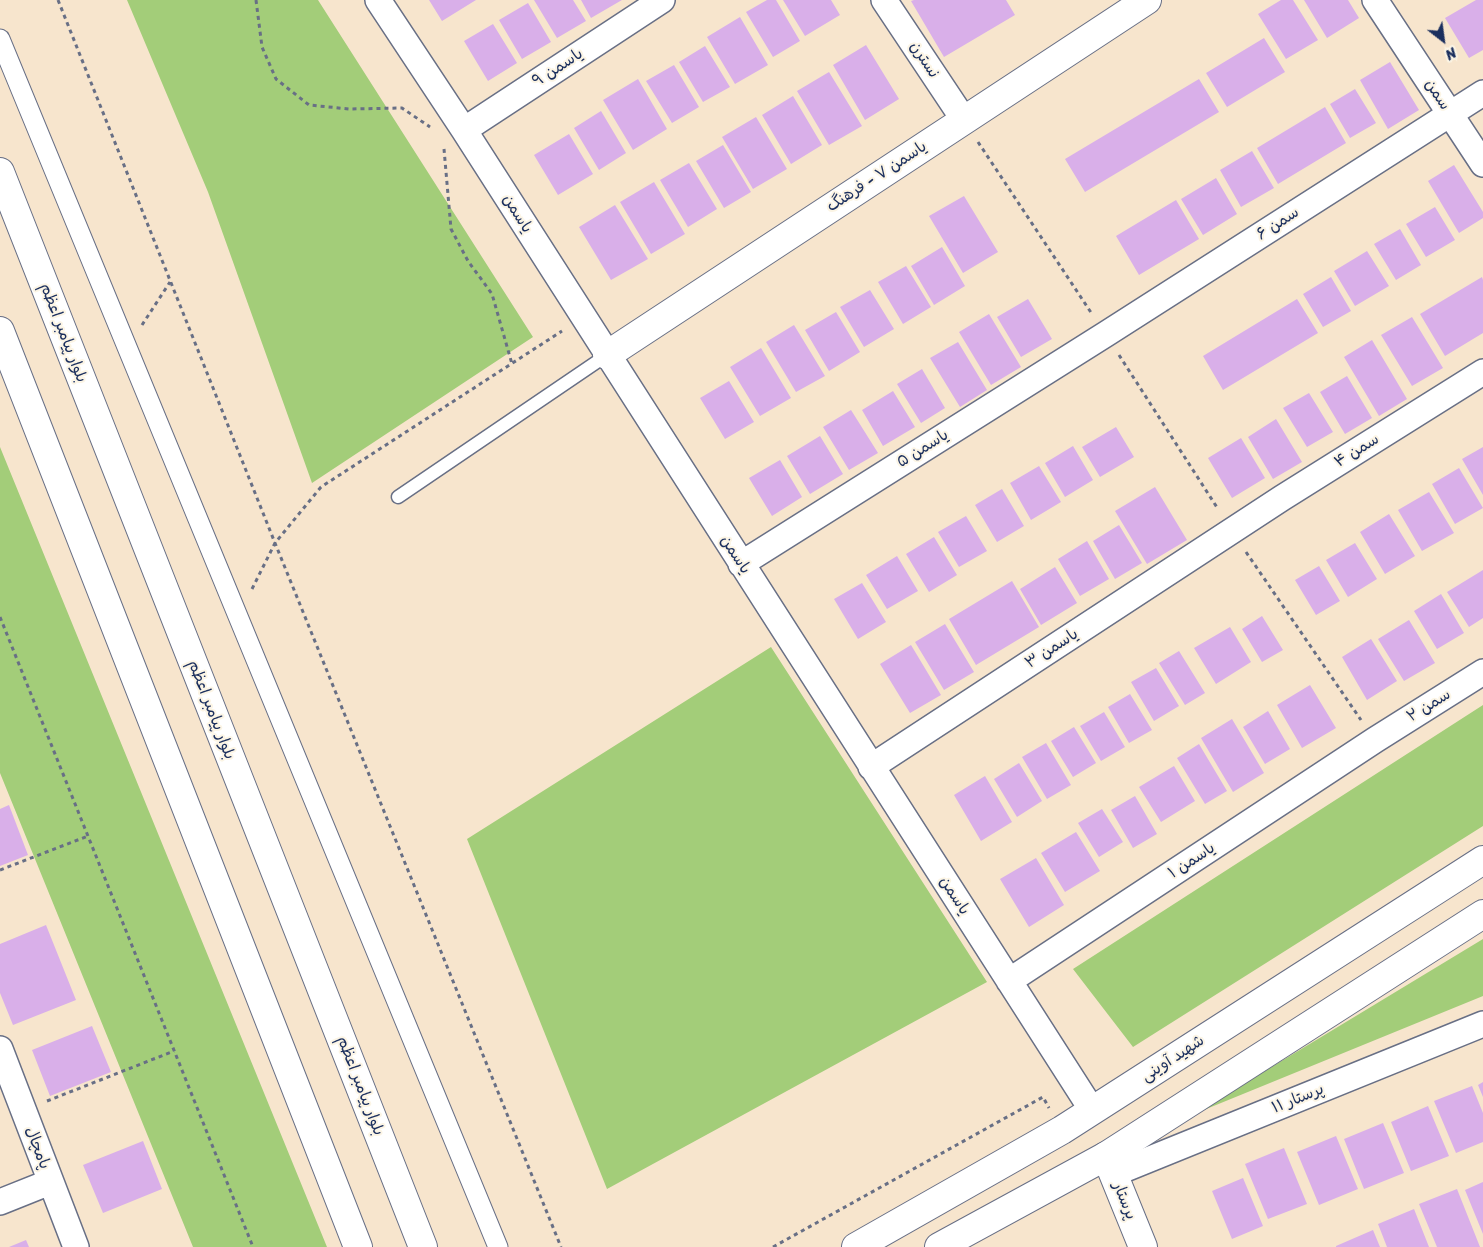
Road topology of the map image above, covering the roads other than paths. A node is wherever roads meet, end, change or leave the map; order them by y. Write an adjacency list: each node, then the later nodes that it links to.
1 (378, 0): 10 (street, یاسمن)
2 (884, 0): 9 (street, نسترن)
3 (1147, 0): 9 (main road, یاسمن ۷ - فرهنگ)
4 (1376, 0): 8 (street, سمن)
5 (657, 3): 10 (street, یاسمن ۹)
6 (0, 39): 35 (street)
7 (1483, 93): 8 (street, سمن ۶)
8 (1450, 114): 11 (street, سمن); 14 (street, سمن ۶)
9 (964, 120): 15 (main road, یاسمن ۷ - فرهنگ)
10 (464, 130): 15 (street, یاسمن)
11 (1483, 164)
12 (0, 172): 32 (main road, بلوار پیامبر اعظم)
13 (0, 331): 34 (main road)
14 (1106, 334): 19 (street, یاسمن ۵)
15 (607, 355): 17 (lane); 19 (street, یاسمن)
16 (1483, 372): 18 (street, سمن ۴)
17 (398, 497)
18 (1232, 530): 22 (street, یاسمن ۳)
19 (741, 564): 22 (street, یاسمن)
20 (1483, 672): 21 (street, سمن ۲)
21 (1375, 740): 25 (street, یاسمن ۱)
22 (871, 767): 25 (street, یاسمن)
23 (1483, 860): 28 (main road, شهید آوینی)
24 (1483, 914): 29 (main road)
25 (1009, 981): 28 (street, یاسمن)
26 (1483, 1024): 29 (street, پرستار ۱۱)
27 (0, 1049): 30 (street, پامچال)
28 (1092, 1110): 36 (main road, شهید آوینی)
29 (1109, 1165): 37 (main road); 38 (main road, پرستار)
30 (50, 1182): 31 (street); 33 (street, پامچال)
31 (0, 1202)
32 (424, 1244)
33 (76, 1247)
34 (358, 1247)
35 (498, 1247)
36 (856, 1247)
37 (939, 1247)
38 (1143, 1247)

